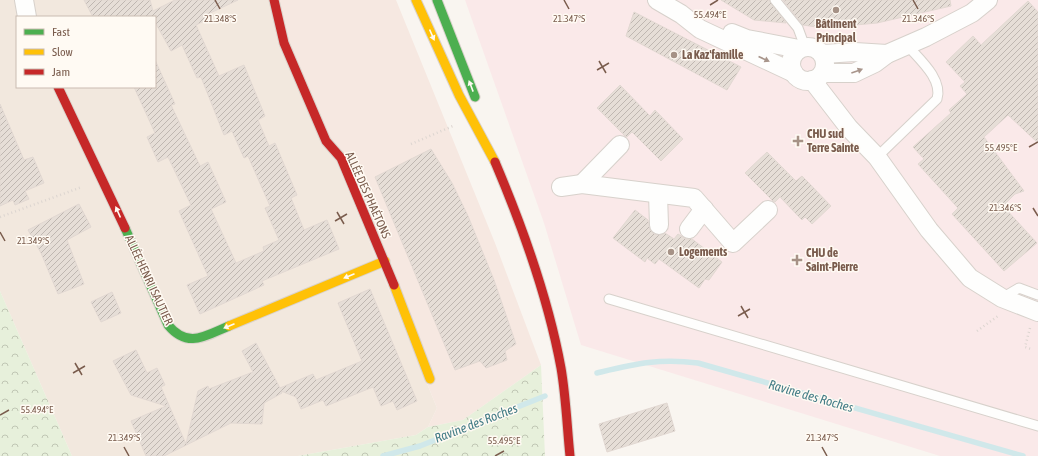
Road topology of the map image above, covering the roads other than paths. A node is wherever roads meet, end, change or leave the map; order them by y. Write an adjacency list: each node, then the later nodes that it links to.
1 (24, 0): 9 (street)
2 (274, 0): 29 (street, ALLÉE DES PHAÉTONS)
3 (416, 0): 21 (street, one-way to 21)
4 (437, 0): 17 (street, one-way to 4)
5 (657, 0): 8 (street)
6 (775, 0): 11 (lane)
7 (988, 0): 10 (street)
8 (681, 14): 11 (street); 14 (street, one-way to 14)
9 (27, 16)
10 (907, 45): 13 (street); 20 (lane)
11 (802, 48): 12 (street); 14 (street)
12 (823, 54): 13 (street); 15 (street)
13 (886, 54): 15 (street, one-way to 13)
14 (794, 73): 15 (street)
15 (817, 77): 20 (street)
16 (58, 88): 29 (street, ALLÉE HENRI ISAUTIER, one-way to 16)
17 (479, 107)
18 (484, 122): 21 (street)
19 (620, 145): 22 (street)
20 (877, 157): 31 (street)
21 (495, 163): 36 (street)
22 (582, 184): 23 (street); 24 (street)
23 (561, 187)
24 (658, 194): 25 (street); 27 (street)
25 (704, 209): 26 (street); 28 (street)
26 (768, 210)
27 (659, 225)
28 (689, 229)
29 (385, 261): 34 (street, ALLÉE DES PHAÉTONS)
30 (1038, 295): 31 (lane)
31 (1002, 298): 33 (street)
32 (608, 300): 35 (lane)
33 (1038, 312)
34 (430, 379)
35 (1038, 426)
36 (570, 456)

